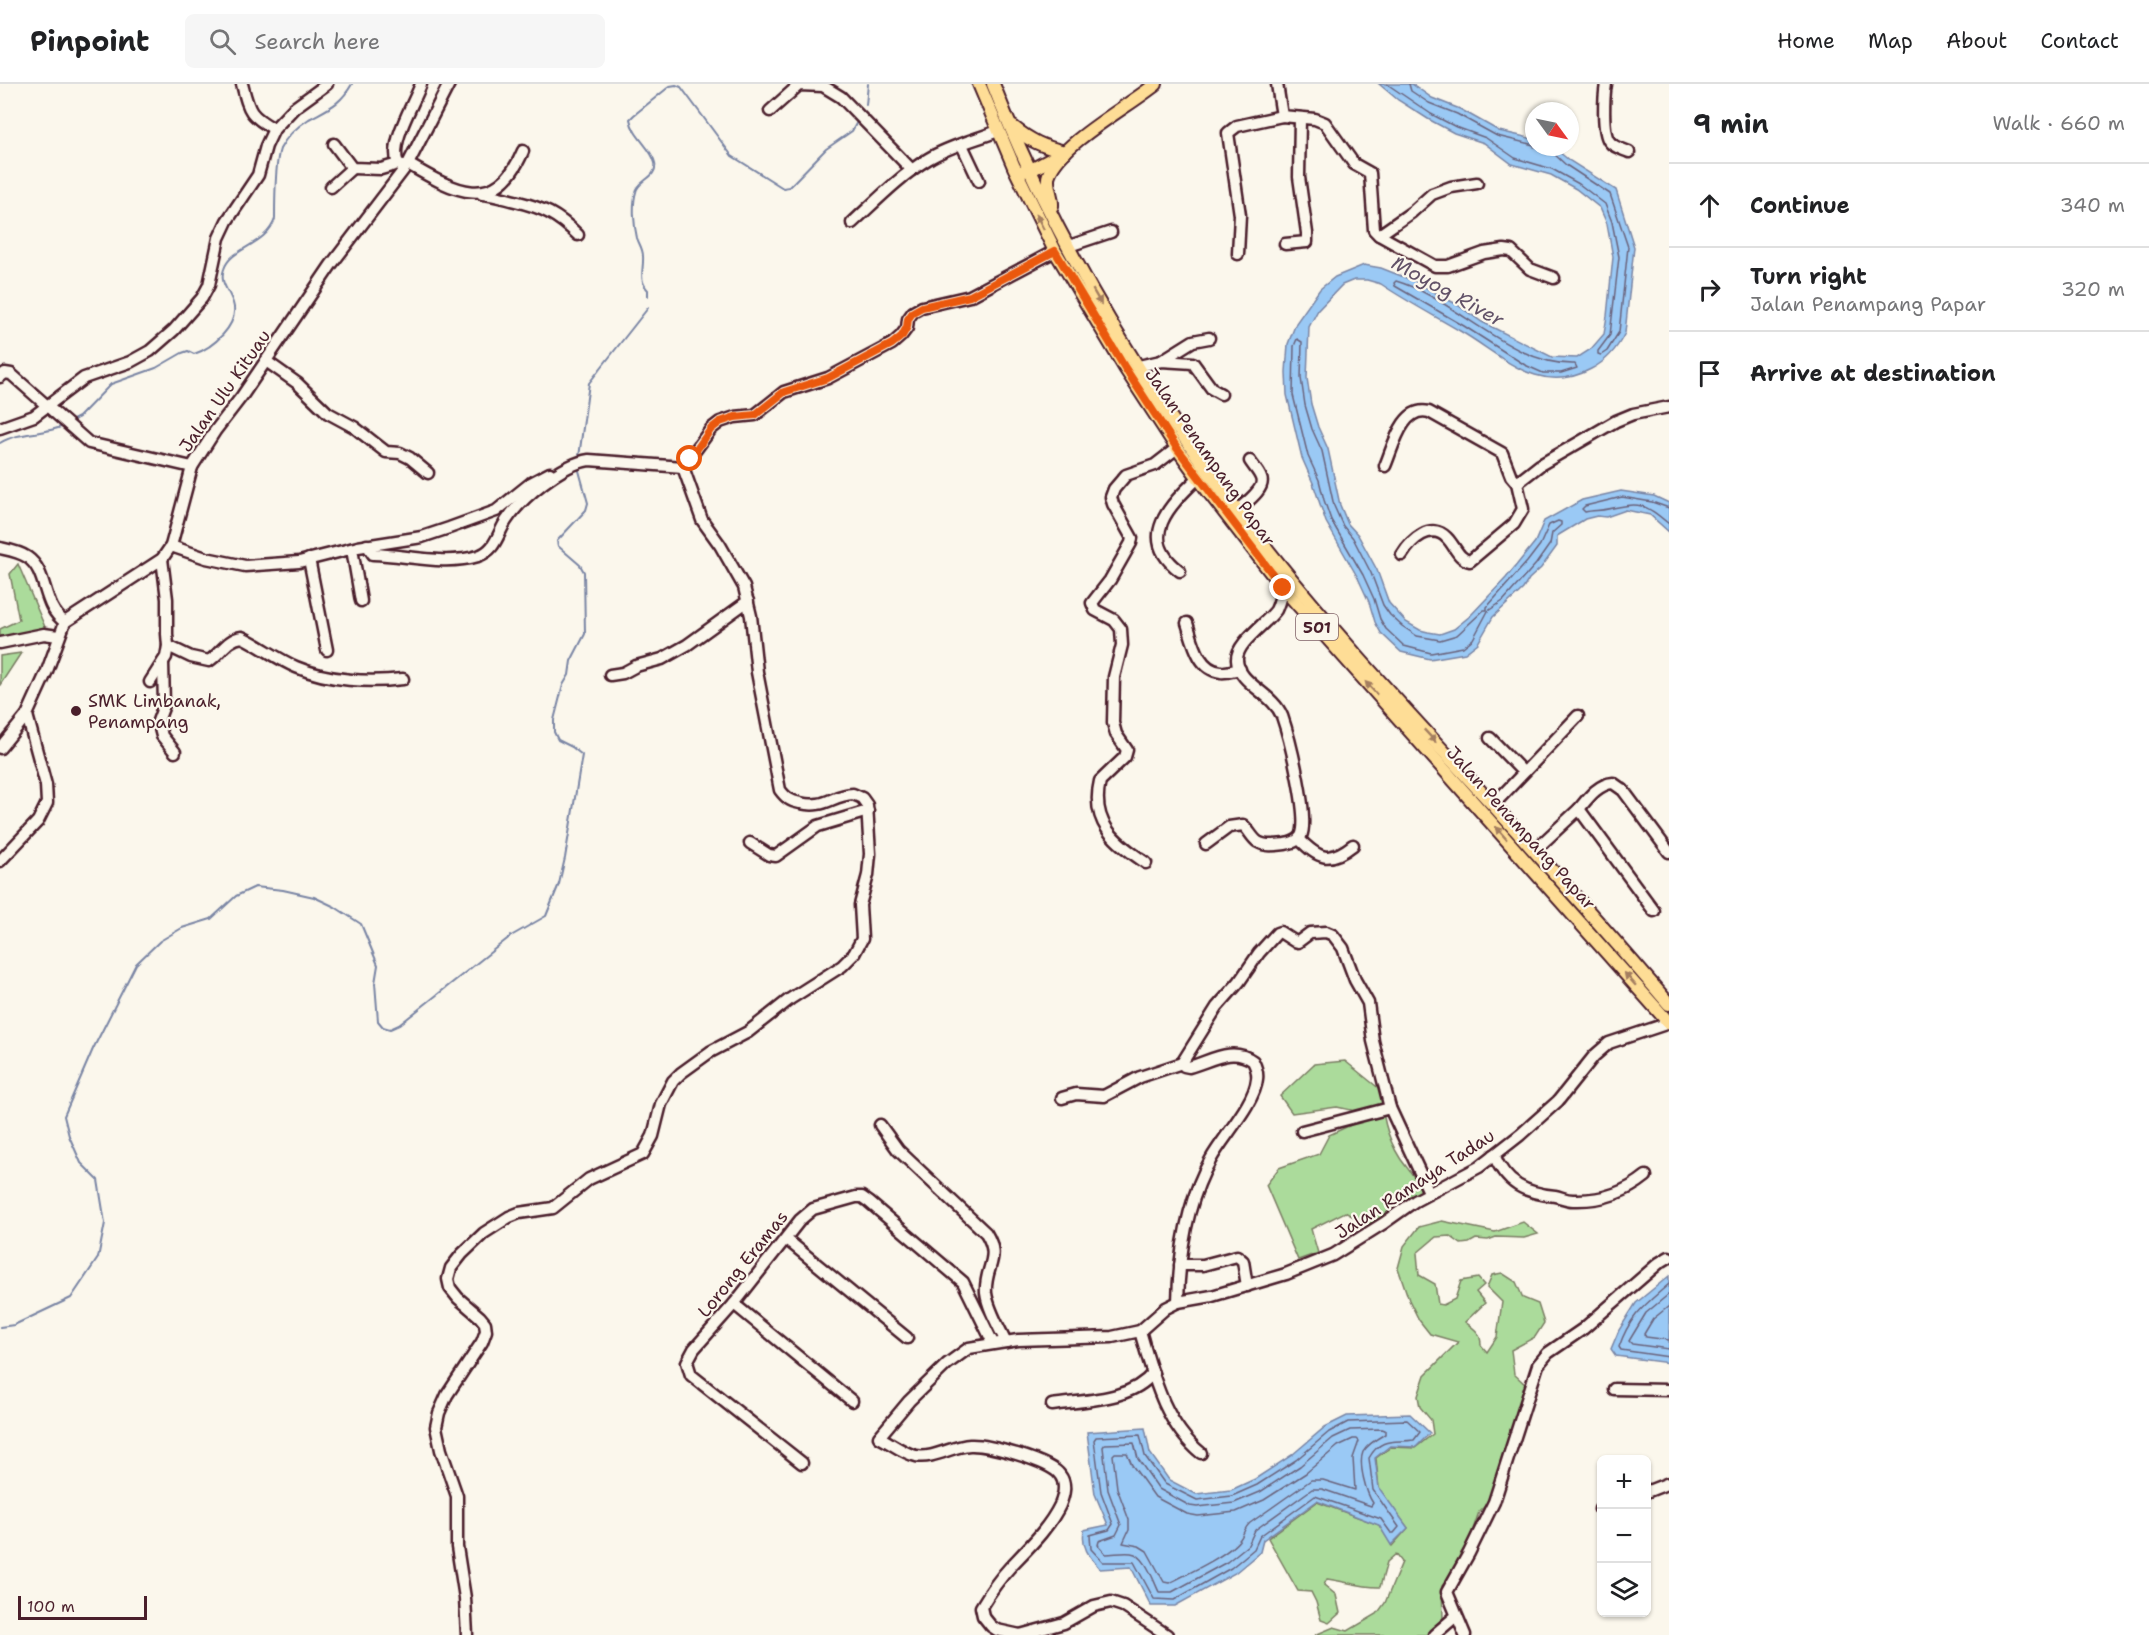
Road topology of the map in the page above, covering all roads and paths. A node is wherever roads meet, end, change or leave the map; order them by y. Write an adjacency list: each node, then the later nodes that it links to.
1 (242, 84): 14 (street)
2 (327, 84): 14 (street)
3 (421, 84): 21 (street)
4 (448, 84): 21 (street, Jalan Ulu Kituau)
5 (979, 84): 15 (main road, Jalan Penampang Papar / 501)
6 (993, 84): 13 (main road, Jalan Penampang Papar / 501)
7 (1156, 84): 19 (main road)
8 (1277, 84): 11 (street)
9 (1603, 84): 20 (street)
10 (770, 111): 24 (street)
11 (1282, 116): 12 (street); 38 (street)
12 (1300, 118): 33 (street); 35 (street)
13 (1010, 124): 19 (main road); 25 (main road, Jalan Penampang Papar / 501)
14 (274, 129): 46 (street)
15 (998, 131): 17 (street); 22 (main road, Jalan Penampang Papar / 501)
16 (334, 144): 23 (street)
17 (962, 145): 24 (street); 26 (street)
18 (523, 151): 29 (street)
19 (1065, 152): 25 (main road); 30 (main road)
20 (1629, 152)
21 (404, 165): 23 (street); 29 (street); 41 (street, Jalan Ulu Kituau)
22 (1014, 167): 25 (main road); 37 (main road, Jalan Penampang Papar / 501, one-way to 22)
23 (352, 168): 28 (street)
24 (912, 170): 31 (street)
25 (1030, 170): 30 (main road, Jalan Penampang Papar / 501)
26 (979, 182)
27 (1478, 183): 33 (street)
28 (331, 187)
29 (470, 192): 34 (street)
30 (1052, 213): 36 (main road, Jalan Penampang Papar / 501)
31 (852, 223)
32 (1111, 232): 36 (street)
33 (1379, 234): 39 (street)
34 (578, 235)
35 (1285, 244)
36 (1069, 246): 43 (main road, Jalan Penampang Papar / 501, one-way to 43)
37 (1055, 251): 49 (main road, Jalan Penampang Papar / 501); 54 (street)
38 (1238, 254)
39 (1554, 278)
40 (1209, 338): 42 (street)
41 (266, 361): 52 (street, Jalan Ulu Kituau); 55 (street)
42 (1161, 361): 43 (street); 45 (street)
43 (1139, 366): 59 (main road, Jalan Penampang Papar / 501)
44 (0, 377): 46 (street)
45 (1221, 394)
46 (48, 406): 48 (street); 52 (street)
47 (1669, 407): 57 (street)
48 (0, 428)
49 (1177, 448): 56 (main road, Jalan Penampang Papar / 501); 99 (street)
50 (1250, 461): 59 (street)
51 (1385, 466): 57 (street)
52 (192, 467): 61 (street, Jalan Ulu Kituau)
53 (568, 467): 54 (street); 58 (street); 60 (street)
54 (683, 467): 71 (street)
55 (428, 473)
56 (1198, 478): 68 (street); 69 (main road, Jalan Penampang Papar / 501)
57 (1517, 483): 65 (street)
58 (507, 502): 60 (street); 62 (street)
59 (1238, 510): 89 (main road, Jalan Penampang Papar / 501, one-way to 89)
60 (506, 522): 62 (street)
61 (171, 546): 66 (street, Jalan Ulu Kituau); 67 (street)
62 (367, 546): 64 (street)
63 (0, 548): 72 (street)
64 (352, 549): 67 (street); 70 (street)
65 (1402, 555)
66 (162, 559): 72 (street, Jalan Ulu Kituau); 76 (street)
67 (309, 559): 77 (street)
68 (1180, 571)
69 (1283, 588): 79 (street); 102 (main road, Jalan Penampang Papar / 501, one-way to 69)
70 (361, 601)
71 (748, 601): 80 (street); 91 (street)
72 (65, 622): 74 (street)
73 (1186, 623): 79 (street)
74 (58, 636): 75 (street); 83 (street)
75 (0, 643)
76 (168, 646): 78 (street); 81 (street)
77 (327, 650)
78 (163, 662): 82 (street); 87 (street)
79 (1240, 669): 92 (street)
80 (610, 675)
81 (403, 679)
82 (150, 682)
83 (27, 715): 86 (street); 98 (street)
84 (1578, 716): 88 (street)
85 (1490, 738): 88 (street)
86 (0, 748)
87 (175, 752)
88 (1523, 772): 89 (street)
89 (1493, 805): 96 (main road, Jalan Penampang Papar / 501)
90 (1579, 809): 96 (street); 97 (street); 100 (street)
91 (868, 810): 93 (street); 131 (street)
92 (1299, 839): 94 (street); 95 (street)
93 (750, 843)
94 (1206, 844)
95 (1353, 845)
96 (1534, 851): 101 (main road, Jalan Penampang Papar / 501)
97 (1669, 852)
98 (0, 861)
99 (1146, 863)
100 (1654, 911)
101 (1669, 1004)
102 (1669, 1023): 108 (street, Jalan Ramaya Tadau)
103 (1182, 1064): 104 (street); 105 (street); 113 (street)
104 (1062, 1098)
105 (1390, 1108): 107 (street); 110 (street)
106 (879, 1125): 119 (street)
107 (1302, 1131)
108 (1494, 1155): 109 (street); 110 (street, Jalan Ramaya Tadau)
109 (1646, 1176)
110 (1429, 1192): 114 (street, Jalan Ramaya Tadau)
111 (786, 1239): 116 (street, Lorong Eramas); 118 (street); 120 (street, Lorong Eramas)
112 (1669, 1257): 130 (street)
113 (1180, 1265): 114 (street); 115 (street)
114 (1246, 1286): 115 (street, Jalan Ramaya Tadau)
115 (1178, 1302): 117 (street)
116 (734, 1304): 124 (street); 127 (street, Lorong Eramas)
117 (1140, 1331): 119 (street); 121 (street)
118 (907, 1338)
119 (1006, 1342): 120 (street)
120 (993, 1343): 132 (street)
121 (1153, 1373): 125 (street); 126 (street)
122 (1614, 1389): 123 (street)
123 (1669, 1390)
124 (852, 1401)
125 (1052, 1405)
126 (1201, 1453)
127 (802, 1463)
128 (1669, 1484): 129 (street)
129 (1651, 1491)
130 (1456, 1616): 133 (street); 134 (street)
131 (467, 1635)
132 (1167, 1635)
133 (1434, 1635)
134 (1465, 1635)

